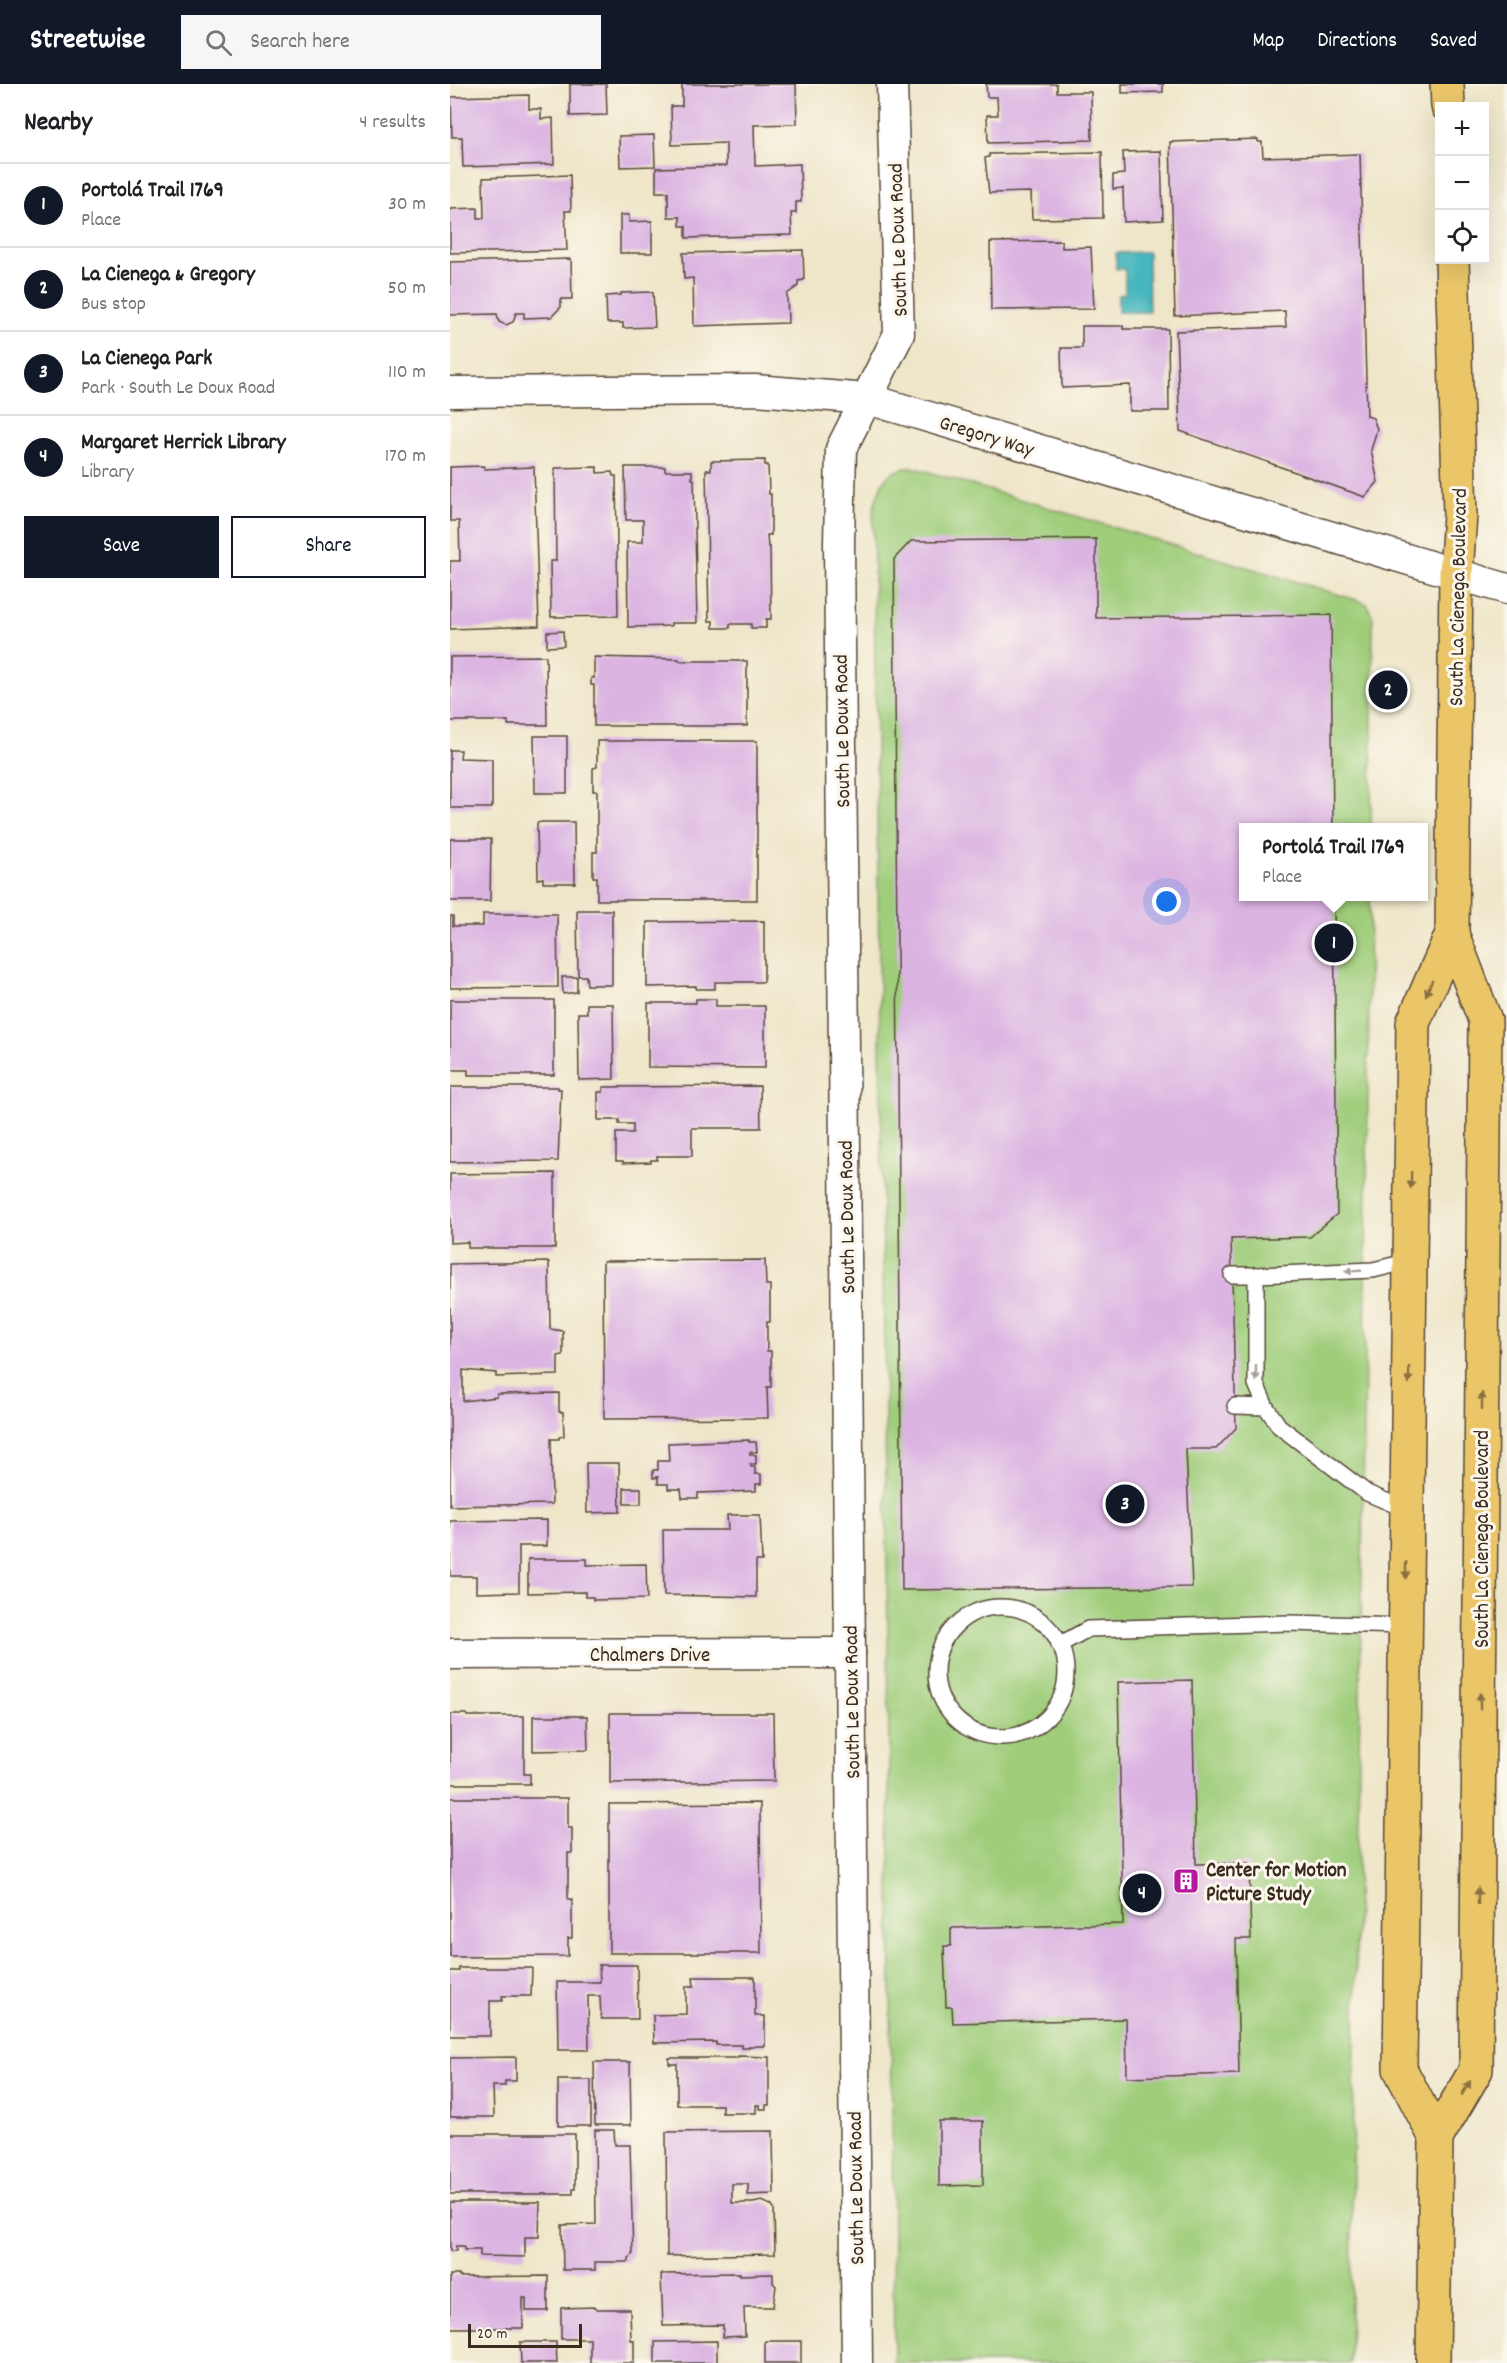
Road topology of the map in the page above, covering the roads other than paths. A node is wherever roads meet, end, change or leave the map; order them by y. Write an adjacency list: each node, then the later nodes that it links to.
1 (892, 84): 6 (street, South Le Doux Road)
2 (1447, 84): 3 (main road)
3 (1448, 102)
4 (1452, 264): 7 (main road, South La Cienega Boulevard)
5 (450, 392): 6 (street, Gregory Way)
6 (868, 399): 7 (street, Gregory Way); 18 (street, South Le Doux Road)
7 (1456, 573): 8 (street, Gregory Way); 9 (main road, South La Cienega Boulevard)
8 (1507, 589)
9 (1452, 934): 10 (main road, South La Cienega Boulevard, one-way to 10); 20 (main road, South La Cienega Boulevard, one-way to 9)
10 (1410, 1261): 12 (lane, one-way to 12); 15 (main road, South La Cienega Boulevard, one-way to 15)
11 (1233, 1275): 12 (lane)
12 (1256, 1275): 14 (lane, one-way to 14)
13 (1235, 1406): 14 (lane)
14 (1266, 1407): 15 (lane)
15 (1407, 1510): 16 (main road, South La Cienega Boulevard, one-way to 16)
16 (1406, 1626): 17 (lane); 20 (main road, South La Cienega Boulevard)
17 (1059, 1644): 17 (lane)
18 (850, 1653): 19 (street, Chalmers Drive); 21 (street, South Le Doux Road)
19 (450, 1654)
20 (1436, 2138): 22 (main road, South La Cienega Boulevard)
21 (857, 2363)
22 (1433, 2363)

